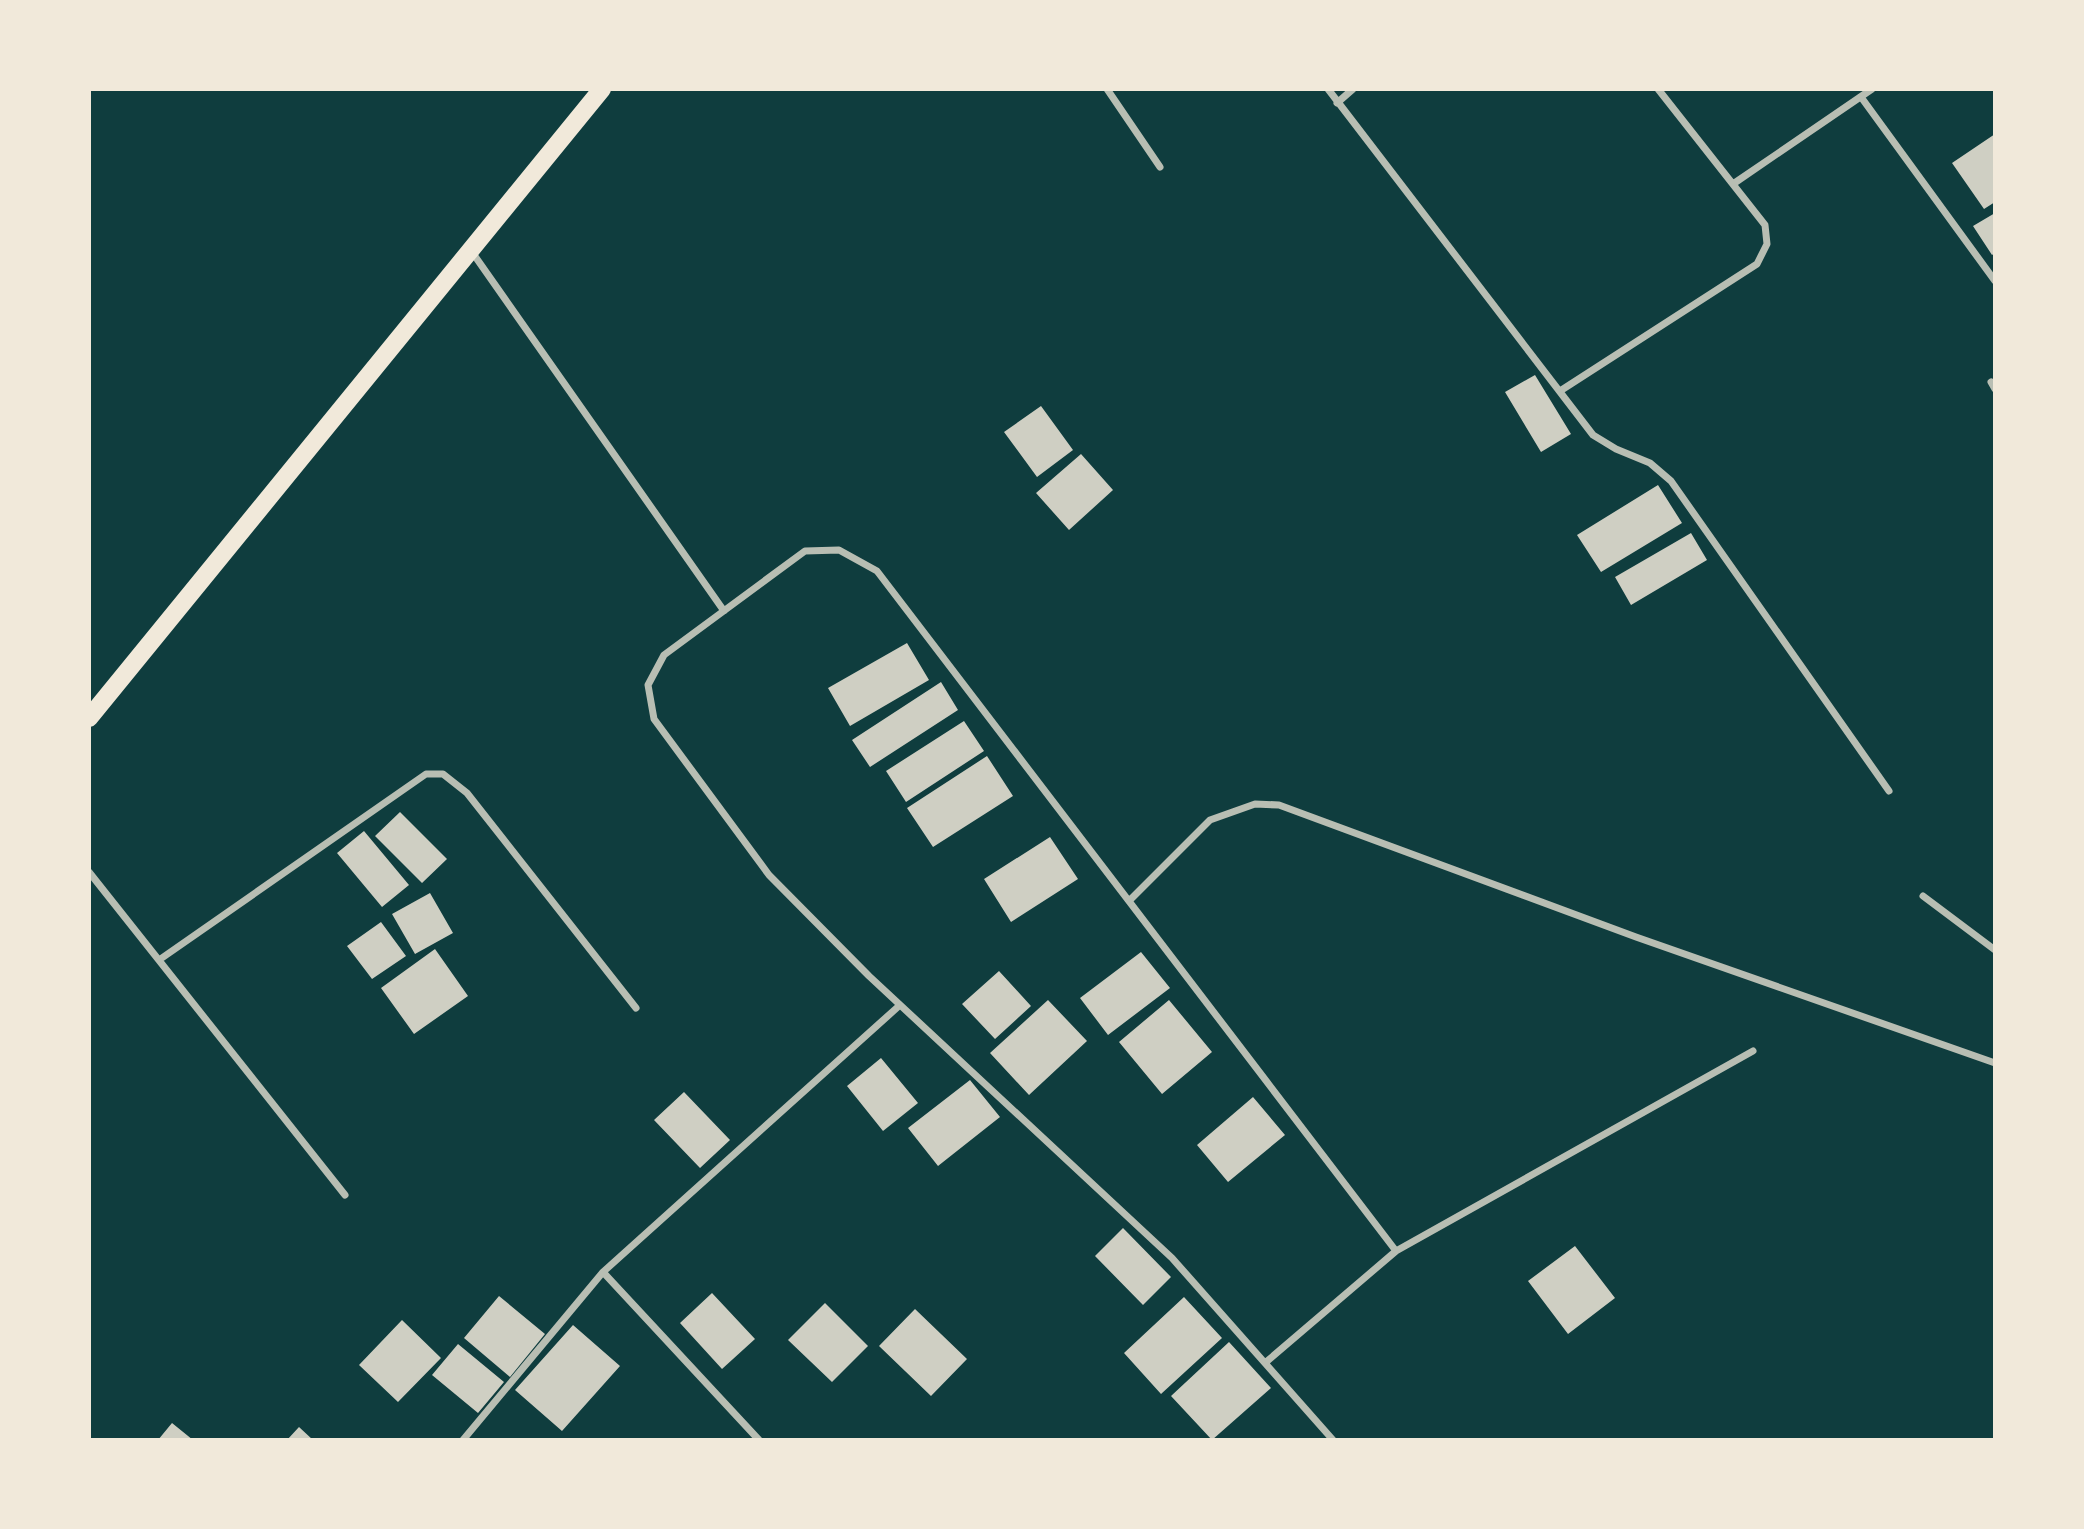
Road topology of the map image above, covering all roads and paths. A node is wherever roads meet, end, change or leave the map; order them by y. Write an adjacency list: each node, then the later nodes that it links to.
1 (602, 89): 11 (main road)
2 (1107, 89): 9 (street)
3 (1328, 89): 8 (street)
4 (1353, 89): 8 (street)
5 (1658, 89): 10 (street)
6 (1872, 89): 7 (street)
7 (1861, 97): 10 (street); 12 (street)
8 (1338, 103): 13 (street)
9 (1160, 167)
10 (1733, 184): 13 (street)
11 (472, 252): 14 (street); 15 (main road)
12 (1995, 281)
13 (1560, 391): 16 (street)
14 (724, 611): 19 (street); 22 (street)
15 (89, 718)
16 (1889, 791)
17 (89, 872): 21 (street)
18 (1923, 896): 20 (street)
19 (1129, 901): 25 (street); 27 (street)
20 (1995, 950)
21 (159, 960): 23 (street); 26 (street)
22 (900, 1005): 28 (street); 29 (street)
23 (636, 1008)
24 (1753, 1051): 27 (street)
25 (1995, 1063)
26 (345, 1195)
27 (1396, 1251): 29 (street)
28 (603, 1272): 30 (street); 31 (street)
29 (1265, 1363): 32 (street)
30 (463, 1440)
31 (759, 1440)
32 (1333, 1440)

